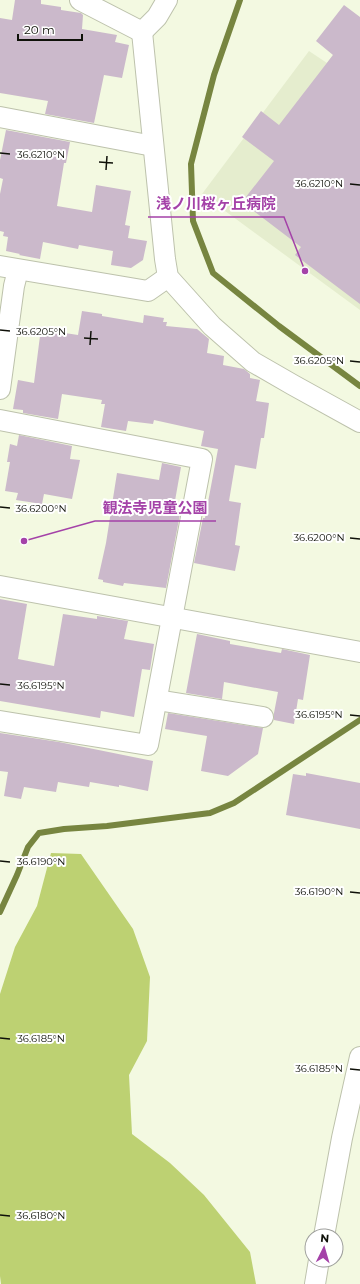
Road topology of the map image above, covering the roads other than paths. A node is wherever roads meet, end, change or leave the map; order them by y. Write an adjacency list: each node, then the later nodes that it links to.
1 (80, 0): 3 (street)
2 (167, 0): 3 (street)
3 (142, 32): 5 (street)
4 (0, 117): 5 (street)
5 (153, 146): 7 (street)
6 (9, 268): 7 (street); 8 (street)
7 (168, 277): 10 (street)
8 (0, 389)
9 (0, 420): 12 (street)
10 (360, 422)
11 (0, 586): 12 (street)
12 (172, 617): 13 (street); 14 (street)
13 (360, 652)
14 (156, 700): 15 (street); 16 (street)
15 (263, 717)
16 (0, 721)
17 (360, 1057): 18 (street)
18 (325, 1228)
19 (318, 1268): 20 (street)
20 (315, 1284)

